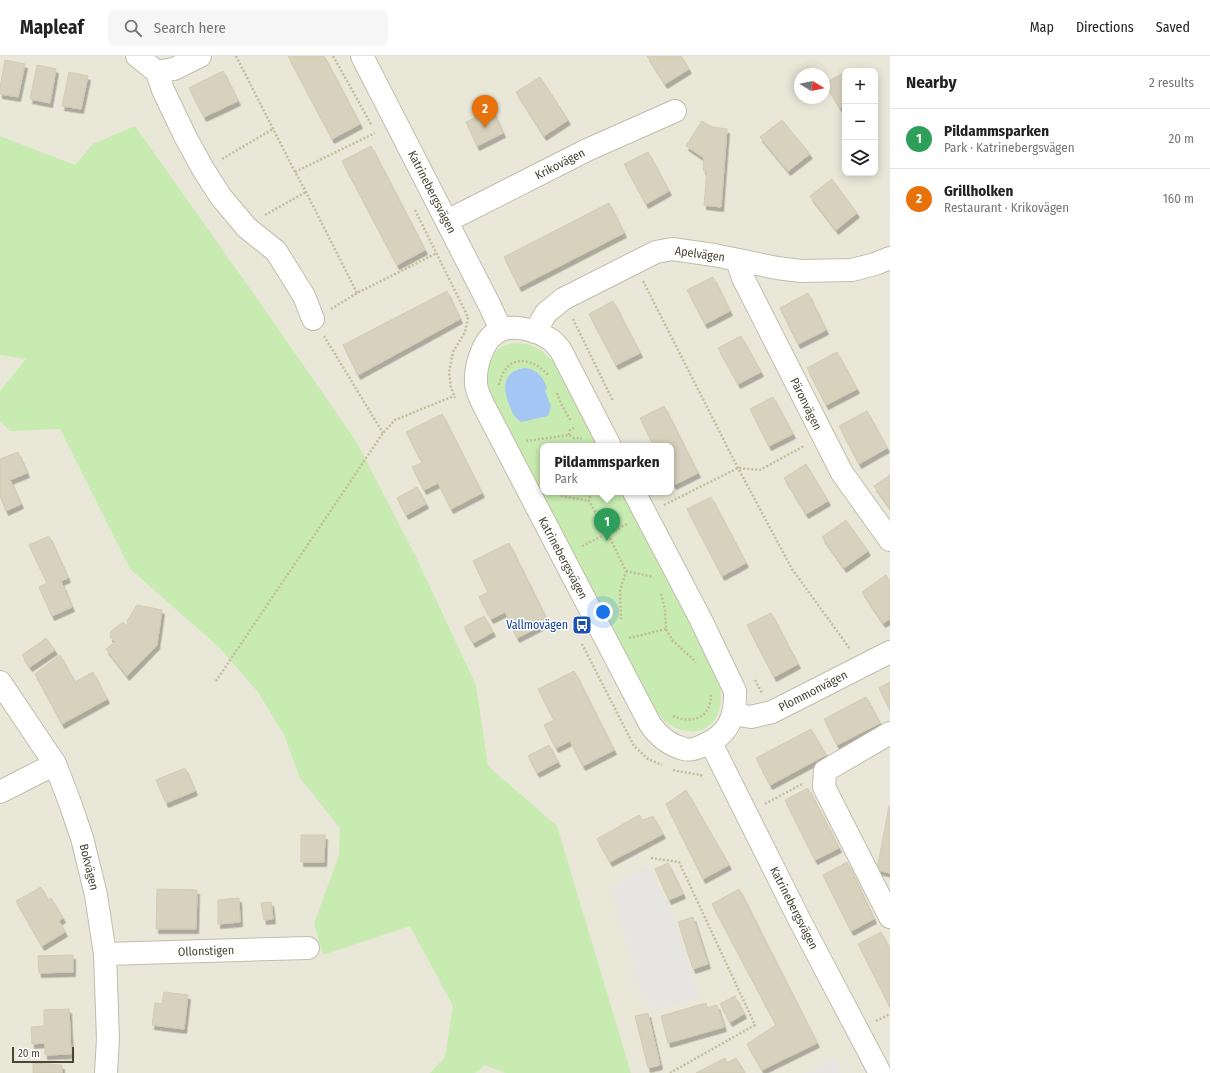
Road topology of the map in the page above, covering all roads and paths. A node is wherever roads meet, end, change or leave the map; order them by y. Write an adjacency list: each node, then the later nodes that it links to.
1 (137, 56): 5 (street)
2 (200, 56): 5 (street)
3 (236, 56): 7 (path)
4 (362, 56): 12 (street, Katrinebergsvägen)
5 (157, 72): 9 (street)
6 (675, 112): 12 (street, Krikovägen)
7 (274, 129): 9 (path); 10 (path)
8 (376, 133): 10 (path)
9 (203, 169): 13 (street)
10 (295, 172): 11 (path)
11 (306, 192): 13 (path); 18 (path)
12 (447, 221): 21 (street, Katrinebergsvägen)
13 (247, 228): 20 (street)
14 (437, 253): 18 (path)
15 (890, 258): 16 (street, Apelvägen)
16 (737, 260): 17 (street, Apelvägen); 33 (street, Päronvägen)
17 (634, 263): 19 (street, Apelvägen); 36 (path)
18 (357, 293): 20 (path)
19 (563, 299): 22 (street, Apelvägen); 27 (path)
20 (313, 318): 30 (path)
21 (501, 330): 22 (street); 44 (street, Katrinebergsvägen)
22 (535, 332): 35 (street)
23 (550, 377): 24 (path)
24 (499, 387)
25 (557, 392): 28 (path)
26 (454, 396): 30 (path)
27 (613, 402)
28 (576, 427): 29 (path); 32 (path)
29 (579, 431)
30 (383, 433): 54 (path)
31 (581, 434): 32 (path)
32 (569, 435): 34 (path)
33 (822, 435): 36 (path); 43 (street, Päronvägen)
34 (522, 442)
35 (608, 443)
36 (738, 468): 41 (path); 53 (path)
37 (561, 495): 40 (path)
38 (590, 495): 40 (path)
39 (636, 495): 41 (street, Katrinebergsvägen)
40 (589, 501): 42 (path)
41 (646, 515): 42 (path); 57 (street, Katrinebergsvägen)
42 (608, 534): 44 (path); 45 (path)
43 (890, 540)
44 (561, 556): 60 (street, Katrinebergsvägen)
45 (626, 571): 46 (path); 48 (path)
46 (656, 583)
47 (659, 589): 49 (path)
48 (622, 626)
49 (666, 629): 50 (path); 52 (path)
50 (625, 639)
51 (890, 652): 53 (street, Plommonvägen)
52 (698, 664)
53 (862, 666): 57 (street, Plommonvägen)
54 (216, 681)
55 (0, 682): 61 (street, Bokvägen)
56 (711, 689): 58 (path)
57 (733, 714): 60 (street, Katrinebergsvägen)
58 (670, 715)
59 (890, 733): 62 (street)
60 (711, 743): 73 (street, Katrinebergsvägen)
61 (55, 764): 63 (street); 68 (street, Bokvägen)
62 (825, 771): 64 (path); 66 (street)
63 (0, 792)
64 (765, 804)
65 (651, 858): 72 (path)
66 (890, 917)
67 (308, 948): 68 (street, Ollonstigen)
68 (105, 954): 71 (street, Bokvägen)
69 (890, 1014): 70 (path)
70 (876, 1021)
71 (106, 1073)
72 (670, 1073)
73 (880, 1073)

